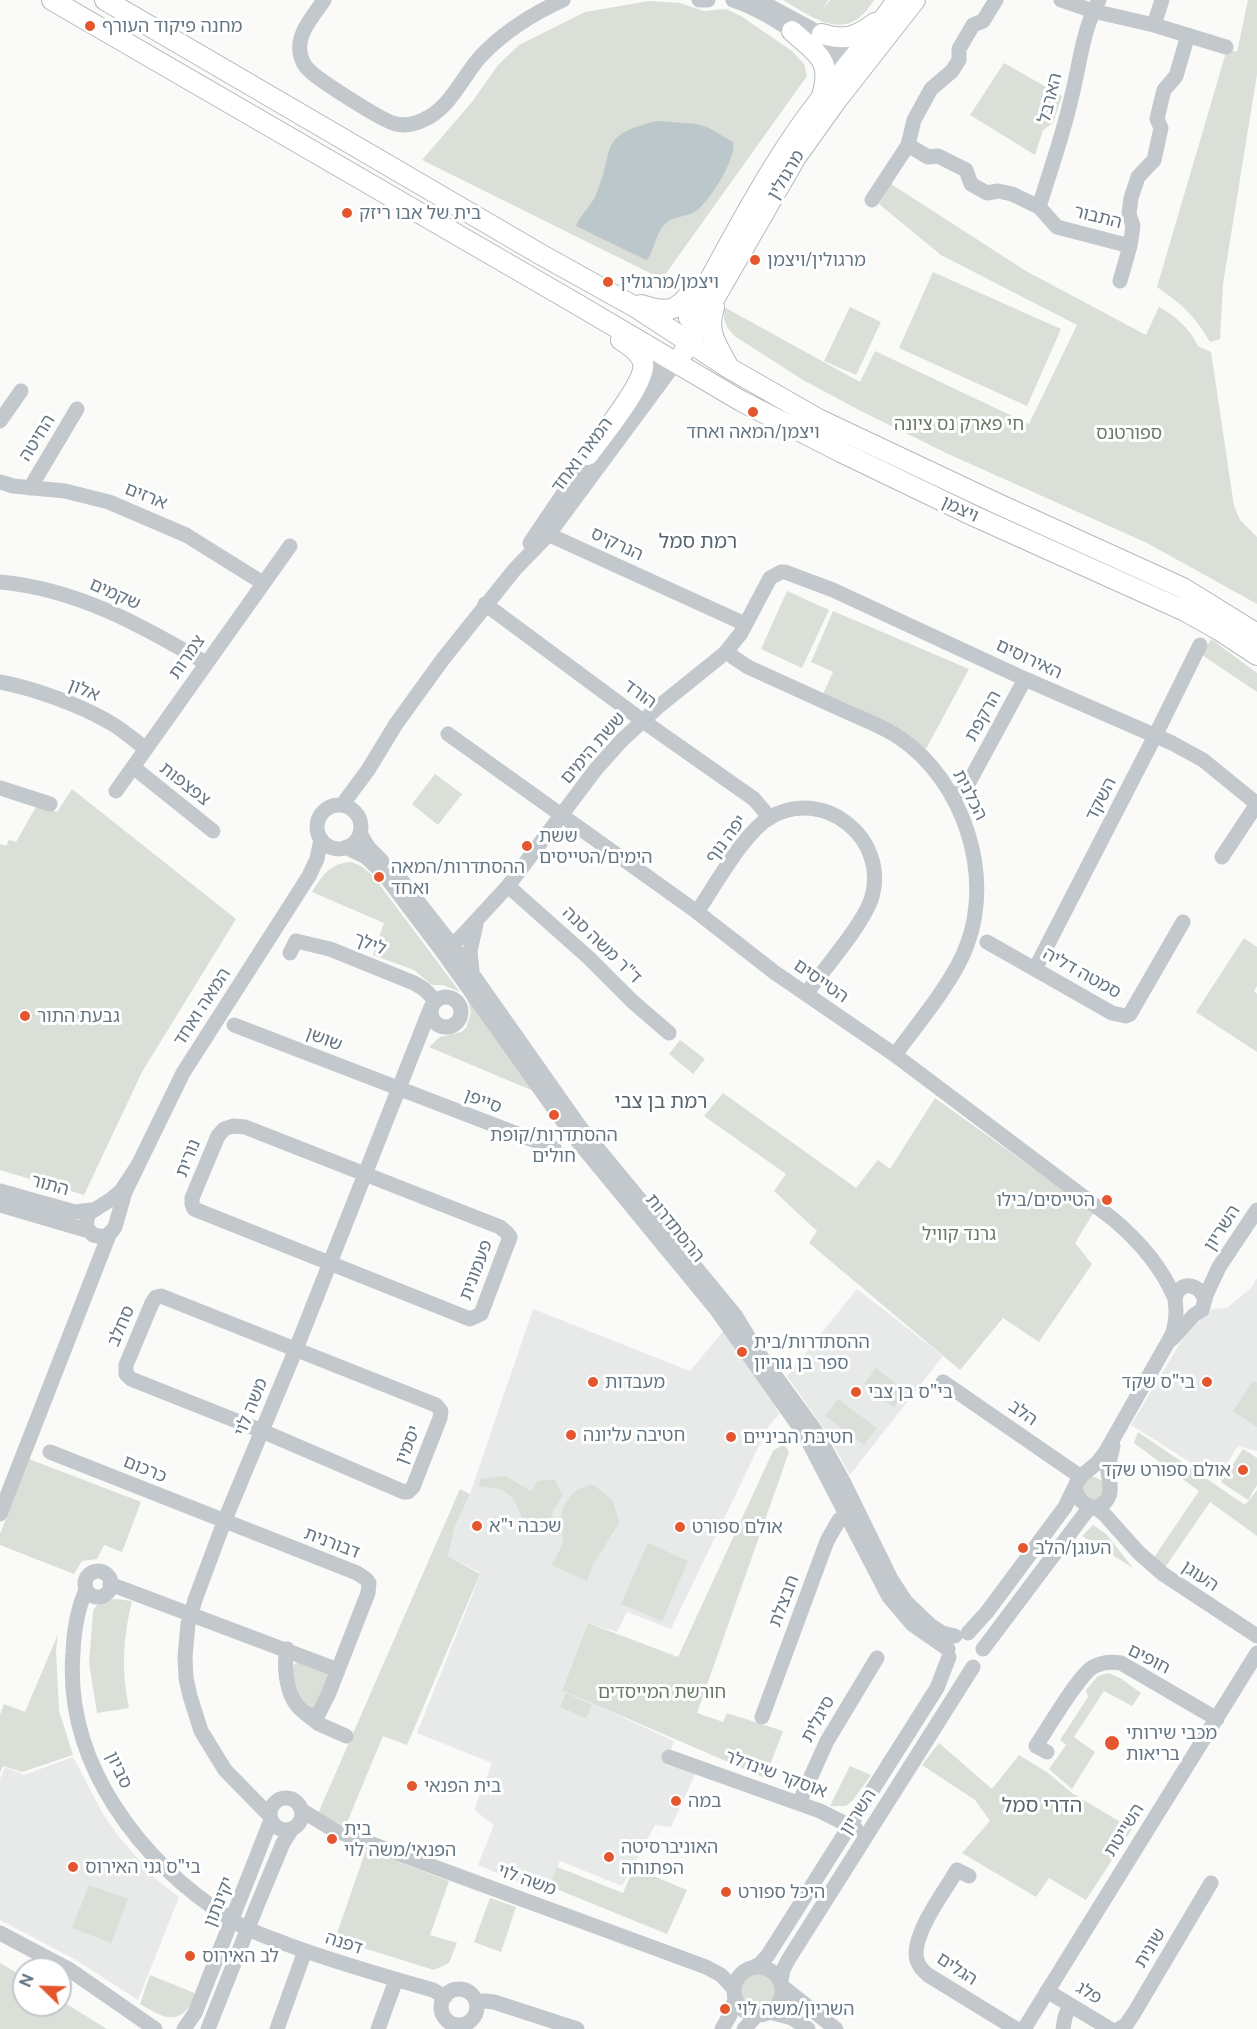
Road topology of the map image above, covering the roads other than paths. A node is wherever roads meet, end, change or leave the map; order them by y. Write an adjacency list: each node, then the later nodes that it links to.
1 (52, 0): 25 (main road)
2 (105, 0): 30 (main road)
3 (324, 0): 4 (street)
4 (563, 0)
5 (699, 0): 6 (street)
6 (708, 0)
7 (733, 0): 16 (street)
8 (758, 0): 17 (street)
9 (915, 0): 20 (main road, מרגולין)
10 (996, 0): 22 (street)
11 (1061, 0): 14 (street)
12 (1162, 0): 15 (street)
13 (893, 6): 17 (main road); 20 (main road, מרגולין)
14 (1096, 6): 15 (street); 24 (street, הארבל)
15 (1154, 25): 18 (street)
16 (792, 32): 20 (street); 21 (main road)
17 (822, 34): 20 (street)
18 (1188, 35): 19 (street); 27 (street)
19 (1226, 47)
20 (857, 61): 21 (main road, מרגולין); 29 (main road, מרגולין)
21 (820, 100): 26 (main road, מרגולין)
22 (908, 145): 23 (street); 24 (street, התבור)
23 (872, 200)
24 (1039, 207): 27 (street, התבור)
25 (416, 210): 32 (main road, ויצמן); 37 (main road)
26 (742, 223): 30 (main road); 31 (main road, מרגולין)
27 (1130, 246): 28 (street)
28 (1120, 281)
29 (725, 282): 31 (main road, מרגולין); 33 (main road)
30 (596, 285): 31 (main road, ויצמן)
31 (687, 334): 32 (main road, מרגולין); 33 (main road, ויצמן)
32 (671, 359): 37 (street, המאה ואחד); 40 (street, המאה ואחד); 50 (main road, ויצמן)
33 (729, 368): 47 (main road, ויצמן)
34 (21, 391): 36 (street)
35 (77, 409): 39 (street, החיטה)
36 (0, 421)
37 (588, 455): 40 (street, המאה ואחד)
38 (0, 482): 39 (street, ארזים)
39 (30, 488): 44 (street, ארזים)
40 (542, 533): 45 (street, המאה ואחד); 46 (street, הנרקיס)
41 (290, 546): 44 (street, צמרות)
42 (774, 575): 46 (street, ששת הימים); 52 (street, האירוסים)
43 (0, 582): 51 (street, שקמים)
44 (263, 583): 51 (street, צמרות)
45 (485, 604): 54 (street, הורד); 59 (street, המאה ואחד)
46 (745, 624): 49 (street, ששת הימים)
47 (1257, 634)
48 (1200, 645): 56 (street, השקד)
49 (728, 650): 54 (street, ששת הימים); 62 (street, הכלנית)
50 (1257, 655)
51 (206, 663): 57 (street, צמרות)
52 (1025, 679): 56 (street, האירוסים); 62 (street, הרקפת)
53 (0, 682): 57 (street, אלון)
54 (643, 721): 67 (street, ששת הימים); 68 (street, הורד)
55 (448, 734): 67 (street, הטייסים)
56 (1155, 736): 64 (street, האירוסים); 82 (street, השקד)
57 (146, 749): 58 (street, צמרות)
58 (133, 767): 61 (street, צמרות); 69 (street, צפצפות)
59 (359, 780): 65 (street, המאה ואחד); 66 (street)
60 (0, 788): 63 (street)
61 (116, 791)
62 (952, 797): 90 (street, הכלנית)
63 (50, 804)
64 (1257, 804): 73 (street)
65 (342, 805): 66 (street); 71 (street)
66 (356, 813): 70 (street)
67 (561, 816): 75 (street, ששת הימים); 76 (street, הטייסים)
68 (770, 818): 76 (street, יפה נוף); 84 (street, יפה נוף)
69 (213, 831)
70 (360, 833): 72 (street); 80 (street, ההסתדרות)
71 (321, 839): 72 (street); 74 (street, המאה ואחד)
72 (342, 848): 74 (street, המאה ואחד); 80 (street, ההסתדרות)
73 (1221, 857)
74 (309, 876): 93 (street, המאה ואחד)
75 (508, 886): 77 (street, ששת הימים); 88 (street, ד"ר משה סנה)
76 (697, 912): 84 (street, הטייסים)
77 (479, 918): 80 (street, ששת הימים); 83 (street)
78 (1183, 922): 82 (street, סמטה דליה)
79 (987, 942): 82 (street, סמטה דליה)
80 (447, 948): 83 (street, ההסתדרות); 118 (street, ההסתדרות)
81 (291, 953): 85 (street, לילך)
82 (1035, 969)
83 (472, 974): 118 (street, ההסתדרות)
84 (806, 993): 90 (street, הטייסים)
85 (434, 1004): 87 (street); 87 (street); 89 (street, משה לוי)
86 (234, 1025): 91 (street, שושן)
87 (446, 1027): 89 (street)
88 (669, 1033)
89 (419, 1042): 91 (street, משה לוי)
90 (895, 1055): 103 (street, הטייסים)
91 (399, 1090): 92 (street, סייפן); 94 (street, משה לוי)
92 (554, 1148)
93 (138, 1165): 97 (street, המאה ואחד); 99 (street, המאה ואחד)
94 (366, 1174): 101 (street, משה לוי); 101 (street, נורית); 101 (street, פעמונית)
95 (0, 1191): 97 (street, התור)
96 (0, 1205): 100 (street, התור)
97 (94, 1209): 99 (street); 100 (street)
98 (1257, 1210): 102 (street, השריון)
99 (112, 1228): 100 (street); 104 (street, המאה ואחד)
100 (91, 1233): 104 (street, המאה ואחד)
101 (330, 1263): 110 (street, משה לוי)
102 (1220, 1267): 105 (street, השריון); 106 (street, השריון)
103 (1161, 1271): 105 (street, הטייסים); 107 (street, הטייסים)
104 (92, 1273): 119 (street, המאה ואחד)
105 (1191, 1286): 106 (street); 107 (street)
106 (1205, 1300): 108 (street)
107 (1176, 1303): 108 (street); 109 (street, השריון)
108 (1194, 1315): 109 (street, השריון)
109 (1168, 1344): 113 (street, השריון)
110 (296, 1349): 112 (street, משה לוי); 112 (street, סחלב); 112 (street, יסמין)
111 (943, 1382): 115 (street, הלב)
112 (262, 1431): 120 (street, משה לוי)
113 (1117, 1432): 115 (street, השריון); 116 (street, השריון)
114 (50, 1452): 120 (street, כרכום)
115 (1081, 1479): 116 (street); 117 (street); 124 (street, השריון)
116 (1110, 1486): 117 (street); 121 (street, העוגן)
117 (1093, 1507): 121 (street, העוגן); 126 (street)
118 (852, 1512): 124 (street, ההסתדרות); 132 (street, חבצלת)
119 (0, 1514)
120 (224, 1522): 122 (street, משה לוי); 130 (street, דבורנית)
121 (1127, 1541): 123 (street, העוגן)
122 (191, 1613): 125 (street); 137 (street, משה לוי); 148 (street, סביון)
123 (1257, 1636)
124 (955, 1644): 126 (street); 129 (street); 142 (street, השריון)
125 (287, 1649): 130 (street); 131 (street)
126 (983, 1649): 129 (street)
127 (1257, 1653): 133 (street, השייטת)
128 (878, 1658): 139 (street, סיגלית)
129 (973, 1667): 145 (street, השריון)
130 (338, 1670): 131 (street, דבורנית)
131 (304, 1712): 134 (street)
132 (762, 1717)
133 (1217, 1719): 135 (street, חופים); 156 (street, השייטת)
134 (346, 1736)
135 (1047, 1752)
136 (669, 1756): 139 (street, אוסקר שינדלר)
137 (240, 1786): 138 (street, משה לוי); 141 (street, משה לוי)
138 (285, 1798): 140 (street); 141 (street)
139 (799, 1803): 142 (street, אוסקר שינדלר)
140 (301, 1810): 143 (street); 144 (street, משה לוי)
141 (270, 1818): 143 (street); 148 (street, יקינתון)
142 (849, 1824): 145 (street, אוסקר שינדלר); 153 (street, השריון)
143 (294, 1827): 144 (street, משה לוי); 149 (street, יקינתון)
144 (334, 1830): 152 (street, משה לוי)
145 (866, 1835): 155 (street, השריון)
146 (969, 1876): 172 (street, הגלים)
147 (1211, 1883): 176 (street, שונית)
148 (232, 1921): 149 (street, דפנה); 163 (street, יקינתון)
149 (248, 1929): 151 (street, דפנה); 164 (street, יקינתון)
150 (0, 1933): 162 (street)
151 (305, 1951): 154 (street, דפנה); 165 (street)
152 (706, 1967): 153 (street, משה לוי); 157 (street, משה לוי)
153 (748, 1970): 155 (street); 157 (street)
154 (396, 1980): 158 (street, דפנה); 166 (street)
155 (781, 1984): 160 (street); 171 (street)
156 (1047, 1991): 159 (street, פלג); 173 (street, השייטת)
157 (735, 1994): 160 (street); 168 (street)
158 (445, 1996): 161 (street); 161 (street)
159 (1071, 2005): 174 (street); 175 (street, פלג)
160 (764, 2014): 169 (street); 170 (street)
161 (474, 2016): 167 (street)
162 (156, 2028)
163 (184, 2029)
164 (208, 2029)
165 (277, 2029)
166 (378, 2029)
167 (577, 2029)
168 (722, 2029)
169 (744, 2029)
170 (808, 2029)
171 (836, 2029)
172 (1016, 2029)
173 (1024, 2029)
174 (1063, 2029)
175 (1110, 2029)
176 (1119, 2029)

